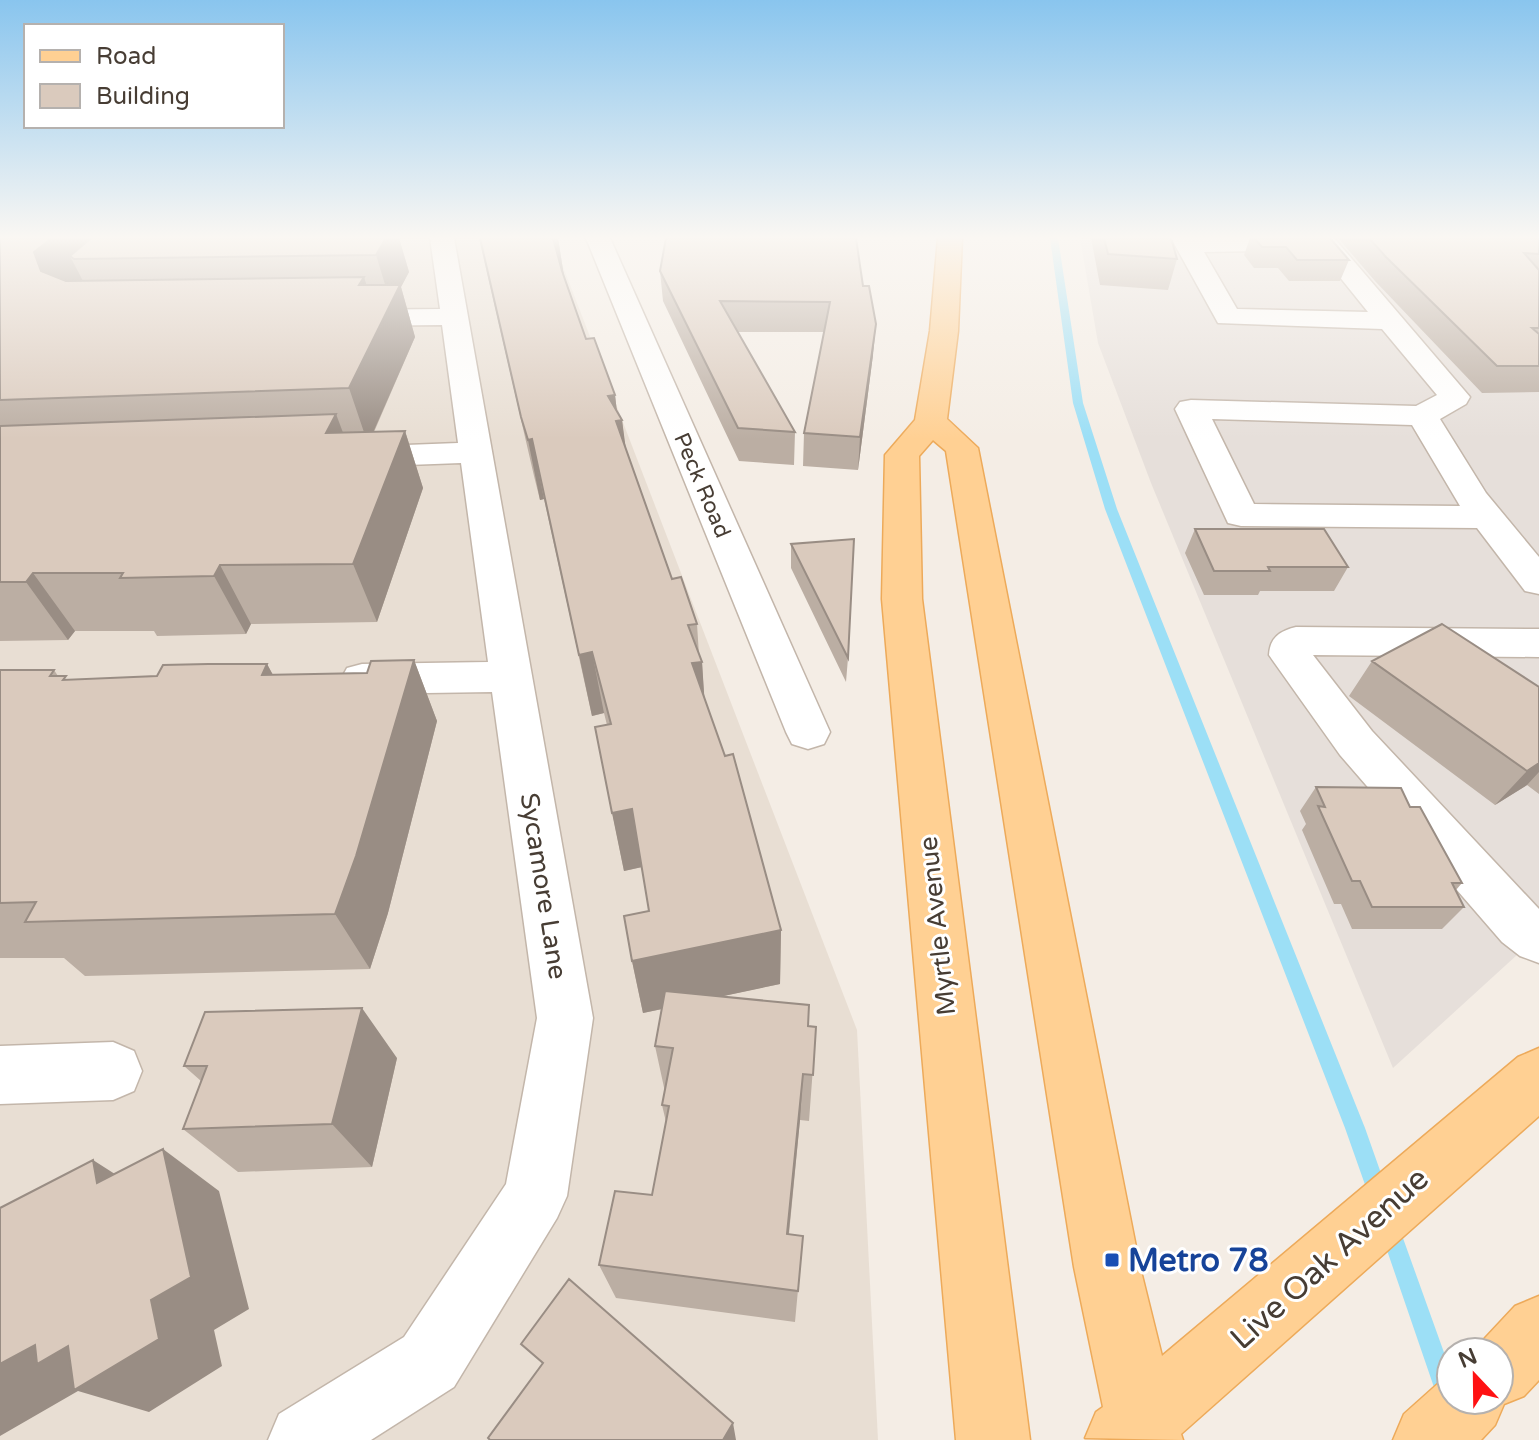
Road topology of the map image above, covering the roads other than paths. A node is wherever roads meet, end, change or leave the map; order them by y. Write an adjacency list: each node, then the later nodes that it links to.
1 (452, 305): 6 (street, Sycamore Lane)
2 (627, 305): 18 (street, Peck Road)
3 (946, 305): 10 (main road)
4 (1221, 305): 8 (street)
5 (1377, 305): 8 (street)
6 (454, 317): 7 (street); 11 (street, Sycamore Lane)
7 (329, 319)
8 (1390, 321): 9 (street)
9 (1422, 416): 13 (street); 13 (street)
10 (931, 422): 24 (main road); 26 (main road, Myrtle Avenue)
11 (476, 452): 12 (street); 16 (street, Sycamore Lane)
12 (317, 458)
13 (1488, 517): 14 (street)
14 (1539, 582)
15 (1539, 643): 19 (street)
16 (511, 677): 17 (street); 25 (street, Sycamore Lane)
17 (320, 679)
18 (808, 732)
19 (1539, 939)
20 (113, 1071): 21 (street)
21 (0, 1075)
22 (1539, 1077): 24 (main road, Live Oak Avenue)
23 (1454, 1416): 27 (main road)
24 (1136, 1434)
25 (305, 1440)
26 (993, 1440)
27 (1430, 1440)

